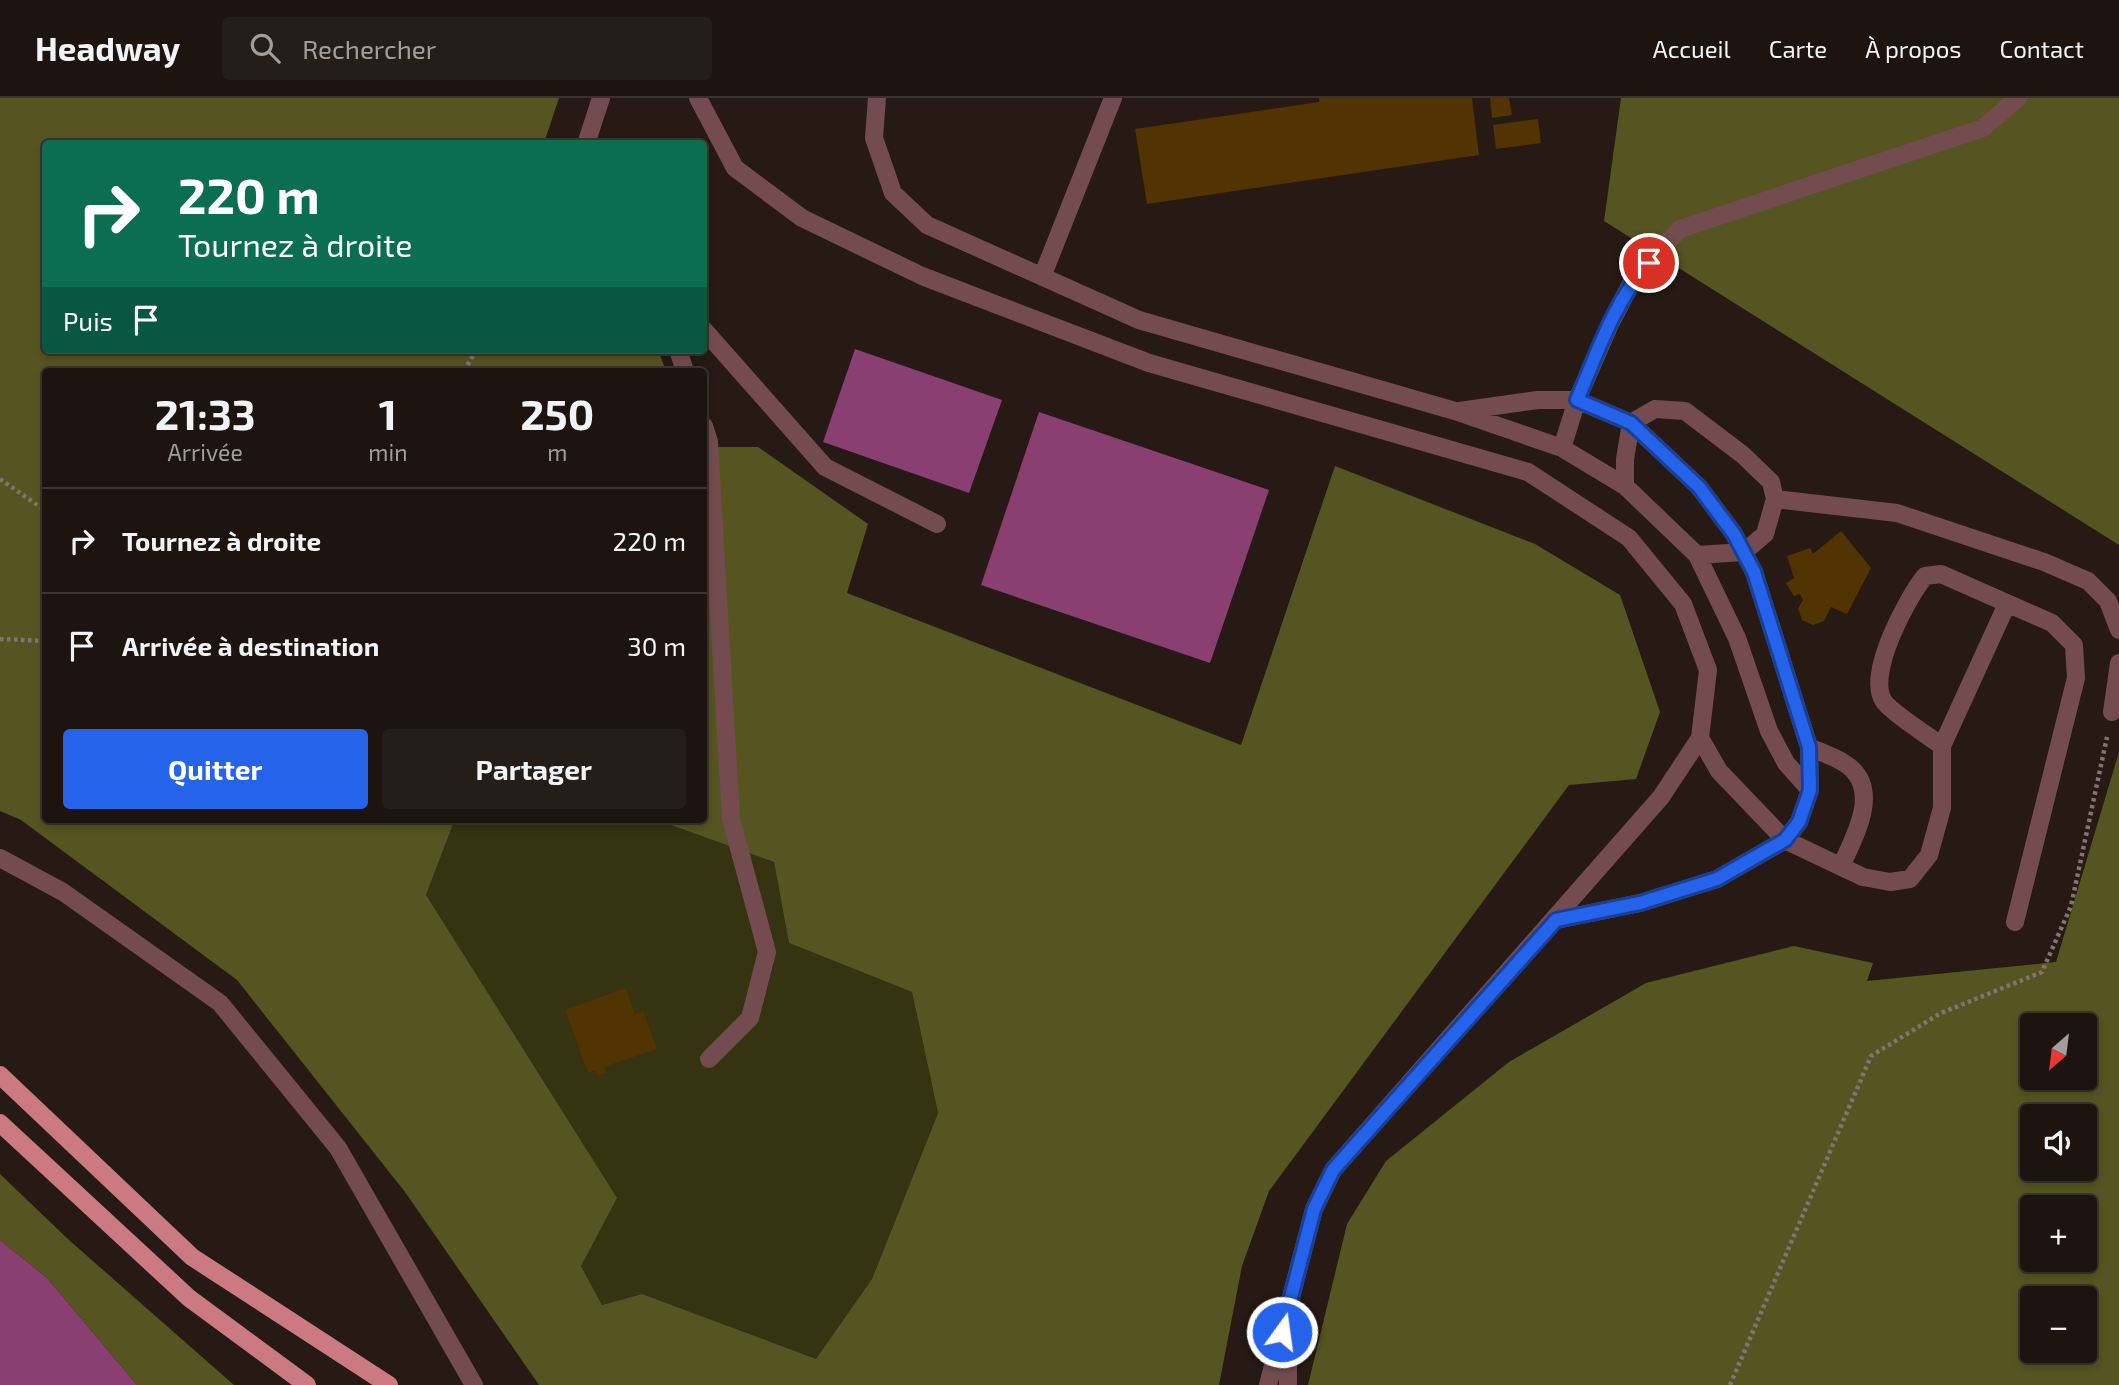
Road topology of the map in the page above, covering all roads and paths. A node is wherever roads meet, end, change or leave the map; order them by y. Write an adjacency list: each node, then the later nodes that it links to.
1 (601, 98): 6 (street)
2 (698, 98): 27 (street)
3 (877, 98): 7 (street)
4 (1113, 98): 7 (street)
5 (2018, 98): 9 (street)
6 (587, 140)
7 (1042, 277): 10 (street)
8 (707, 333): 18 (street)
9 (1577, 400): 10 (street); 11 (street); 13 (street)
10 (1455, 411): 13 (street)
11 (1631, 423): 15 (street); 16 (street); 19 (street)
12 (707, 436): 36 (street)
13 (1562, 448): 15 (street)
14 (0, 479): 17 (path)
15 (1625, 486): 20 (street)
16 (1775, 499): 19 (street); 22 (street)
17 (42, 508)
18 (937, 524)
19 (1744, 552): 20 (street); 29 (street)
20 (1696, 555): 30 (street)
21 (2007, 604): 28 (street); 28 (street); 35 (street)
22 (2119, 630)
23 (0, 639): 24 (path)
24 (42, 641)
25 (2119, 663): 26 (street)
26 (2112, 712): 45 (path)
27 (1700, 738): 31 (street); 34 (street)
28 (1942, 746): 33 (street)
29 (1809, 747): 30 (street); 33 (street)
30 (1810, 790): 31 (street)
31 (1785, 840): 33 (street); 34 (street)
32 (0, 858): 42 (street)
33 (1841, 866)
34 (1556, 920): 39 (street)
35 (2014, 922)
36 (709, 1059)
37 (0, 1075): 41 (main road)
38 (0, 1124): 40 (main road)
39 (1288, 1306): 43 (street); 44 (street)
40 (307, 1385)
41 (389, 1385)
42 (474, 1385)
43 (1268, 1385)
44 (1288, 1385)
45 (1730, 1385)

